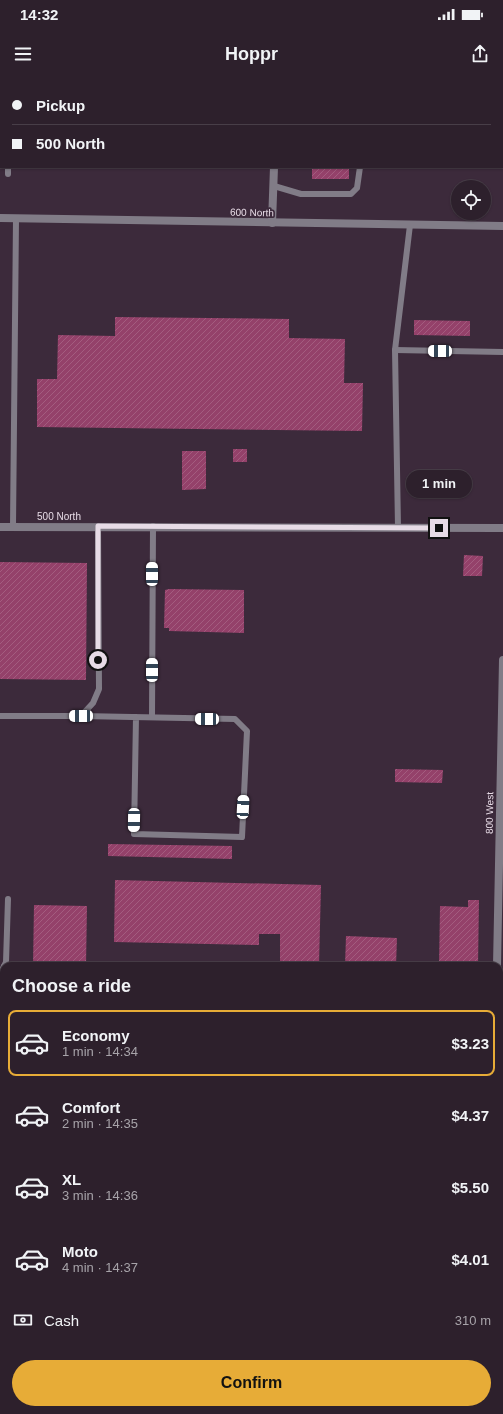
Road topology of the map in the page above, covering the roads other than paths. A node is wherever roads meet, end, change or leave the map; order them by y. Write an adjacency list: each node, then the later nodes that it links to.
1 (274, 168): 3 (street)
2 (360, 168): 3 (lane)
3 (274, 186): 6 (street)
4 (0, 218): 5 (street, 600 North)
5 (16, 218): 6 (street, 600 North); 12 (lane)
6 (272, 223): 7 (street, 600 North)
7 (410, 225): 8 (street, 600 North); 9 (lane)
8 (503, 226)
9 (396, 350): 10 (lane); 15 (lane)
10 (503, 352)
11 (0, 526): 12 (street, 500 North)
12 (13, 526): 13 (street, 500 North)
13 (98, 526): 14 (street, 500 North); 19 (lane)
14 (153, 526): 15 (street, 500 North); 21 (lane)
15 (398, 528): 16 (street, 500 North)
16 (503, 528)
17 (503, 660): 22 (street, 800 West)
18 (0, 716): 19 (lane)
19 (81, 716): 20 (lane)
20 (136, 717): 21 (lane); 21 (lane)
21 (152, 717)
22 (501, 840): 25 (street, 800 West)
23 (8, 899): 24 (lane)
24 (6, 962)
25 (497, 962)

